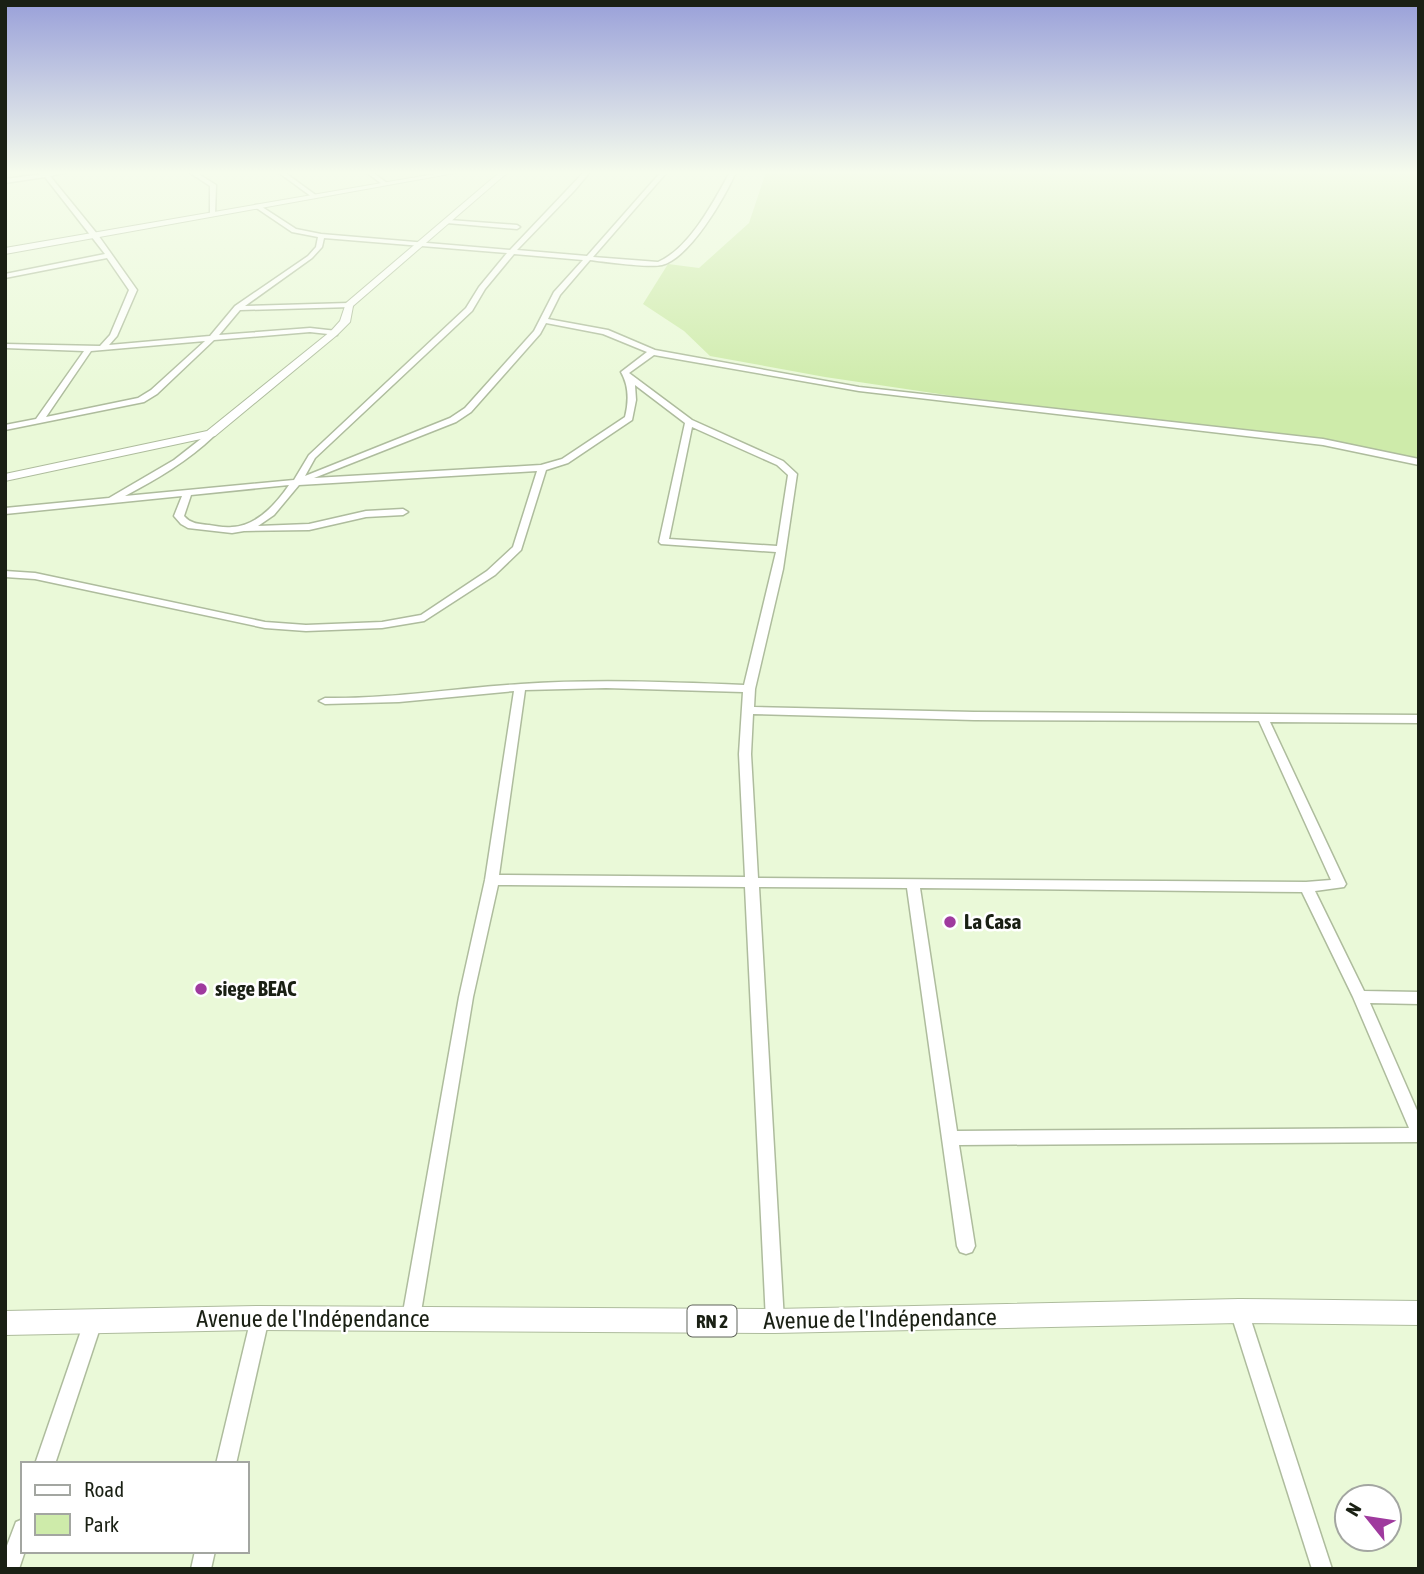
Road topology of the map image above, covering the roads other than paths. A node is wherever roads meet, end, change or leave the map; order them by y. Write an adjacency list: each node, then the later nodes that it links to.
1 (39, 245): 9 (street)
2 (103, 245): 11 (street)
3 (319, 245): 15 (street)
4 (421, 245): 14 (street)
5 (427, 245): 10 (street)
6 (516, 245): 10 (street)
7 (598, 245): 12 (street)
8 (683, 245): 12 (street)
9 (5, 251)
10 (509, 252): 12 (street); 31 (street)
11 (110, 255): 13 (street); 20 (street)
12 (586, 259): 16 (street)
13 (5, 276)
14 (349, 305): 15 (street); 17 (street)
15 (238, 308): 18 (street)
16 (543, 320): 22 (street); 31 (street)
17 (334, 333): 18 (street); 27 (street)
18 (210, 340): 20 (street); 24 (street)
19 (5, 346): 21 (street)
20 (102, 348): 21 (street)
21 (89, 349): 24 (street)
22 (653, 352): 23 (street); 28 (street)
23 (630, 378): 25 (street); 29 (street)
24 (39, 421): 26 (street)
25 (689, 422): 37 (street); 37 (street)
26 (5, 428)
27 (211, 433): 30 (street); 33 (street)
28 (1419, 462)
29 (542, 467): 31 (street); 38 (street)
30 (5, 478)
31 (296, 482): 32 (street); 36 (street)
32 (188, 492): 33 (street); 36 (street)
33 (108, 501): 34 (street)
34 (5, 511)
35 (403, 512): 36 (street)
36 (236, 530)
37 (781, 549): 40 (street)
38 (5, 574)
39 (520, 687): 40 (street); 41 (street); 45 (street)
40 (749, 689): 42 (street)
41 (325, 701)
42 (749, 710): 43 (street); 46 (street)
43 (1263, 718): 44 (street); 48 (street)
44 (1419, 719)
45 (492, 880): 46 (street); 57 (street)
46 (752, 884): 47 (street); 58 (street)
47 (913, 885): 48 (street); 52 (street)
48 (1306, 887): 49 (street)
49 (1360, 997): 50 (street); 51 (street)
50 (1419, 998)
51 (1419, 1134): 52 (street)
52 (950, 1138): 53 (street)
53 (966, 1246)
54 (1239, 1311): 55 (main road, Avenue de l'Indépendance / RN 2); 58 (main road, Avenue de l'Indépendance / RN 2); 65 (street)
55 (1419, 1313)
56 (260, 1318): 57 (main road, Avenue de l'Indépendance / RN 2); 59 (main road, Avenue de l'Indépendance / RN 2); 62 (street)
57 (411, 1318): 58 (main road, Avenue de l'Indépendance / RN 2)
58 (775, 1321)
59 (93, 1322): 60 (main road, Avenue de l'Indépendance / RN 2); 61 (street)
60 (5, 1323)
61 (46, 1462)
62 (226, 1462)
63 (21, 1535): 64 (street)
64 (9, 1569)
65 (1322, 1569)

